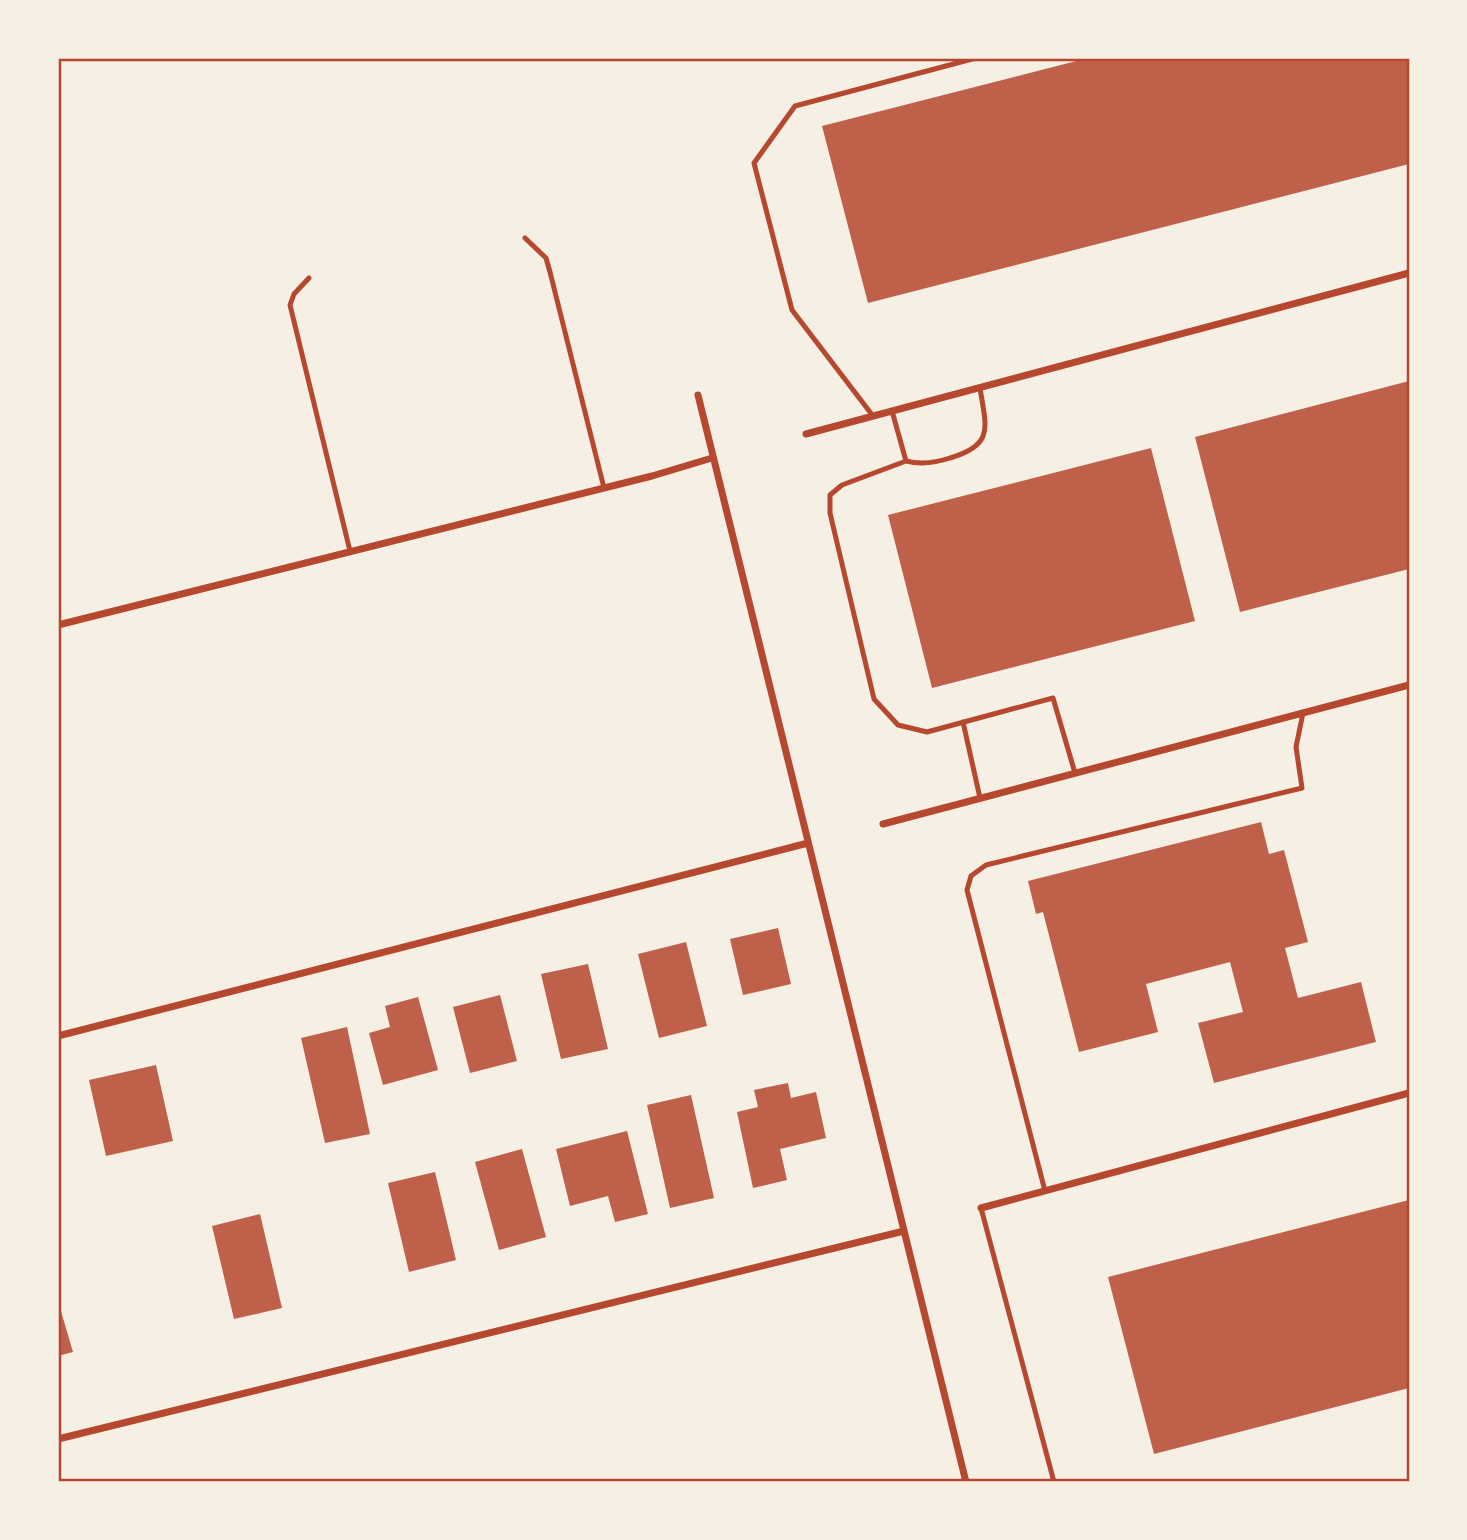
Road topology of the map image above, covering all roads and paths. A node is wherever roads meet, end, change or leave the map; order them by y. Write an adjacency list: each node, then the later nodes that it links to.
1 (976, 58): 8 (lane)
2 (526, 238): 12 (lane)
3 (1409, 273): 5 (street)
4 (309, 278): 13 (lane)
5 (980, 388): 7 (street); 11 (lane)
6 (698, 396): 10 (street)
7 (892, 411): 8 (street); 11 (lane)
8 (873, 416): 9 (street)
9 (806, 434)
10 (712, 458): 12 (street); 21 (street)
11 (906, 461): 17 (lane)
12 (604, 488): 13 (street)
13 (350, 551): 14 (street)
14 (58, 625)
15 (1409, 685): 16 (street)
16 (1303, 713): 18 (street); 24 (lane)
17 (963, 722): 18 (lane); 19 (lane)
18 (1075, 773): 19 (street)
19 (980, 798): 20 (street)
20 (883, 824)
21 (808, 844): 22 (street); 26 (street)
22 (58, 1036)
23 (1409, 1093): 24 (street)
24 (1045, 1191): 25 (street)
25 (981, 1208): 29 (lane)
26 (904, 1231): 27 (street); 28 (street)
27 (58, 1439)
28 (966, 1482)
29 (1054, 1482)

